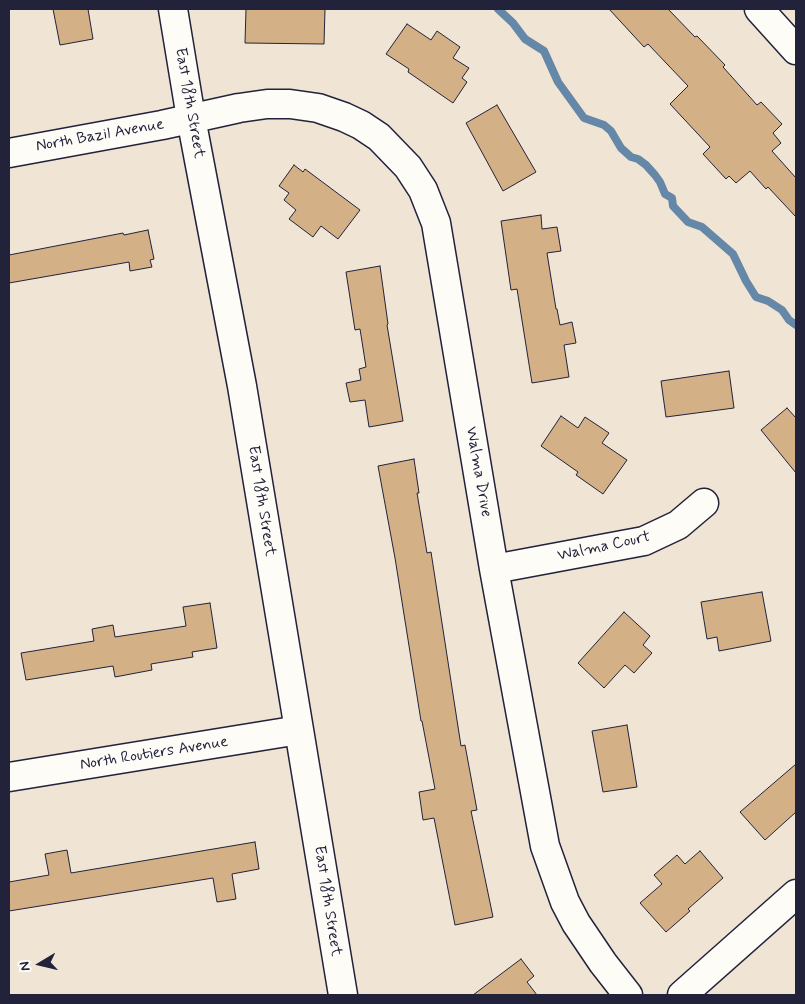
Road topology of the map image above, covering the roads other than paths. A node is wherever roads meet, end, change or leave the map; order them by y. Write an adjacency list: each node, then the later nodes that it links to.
1 (173, 9): 4 (street, East 18th Street)
2 (759, 9): 3 (street)
3 (796, 50)
4 (192, 118): 5 (street, North Bazil Avenue); 7 (street, Walma Drive); 8 (street, East 18th Street)
5 (9, 152)
6 (704, 503): 7 (street, Walma Court)
7 (494, 569): 12 (street, Walma Drive)
8 (299, 730): 9 (street, North Routiers Avenue); 11 (street, East 18th Street)
9 (9, 777)
10 (796, 894): 13 (street)
11 (343, 995)
12 (628, 995)
13 (682, 995)

